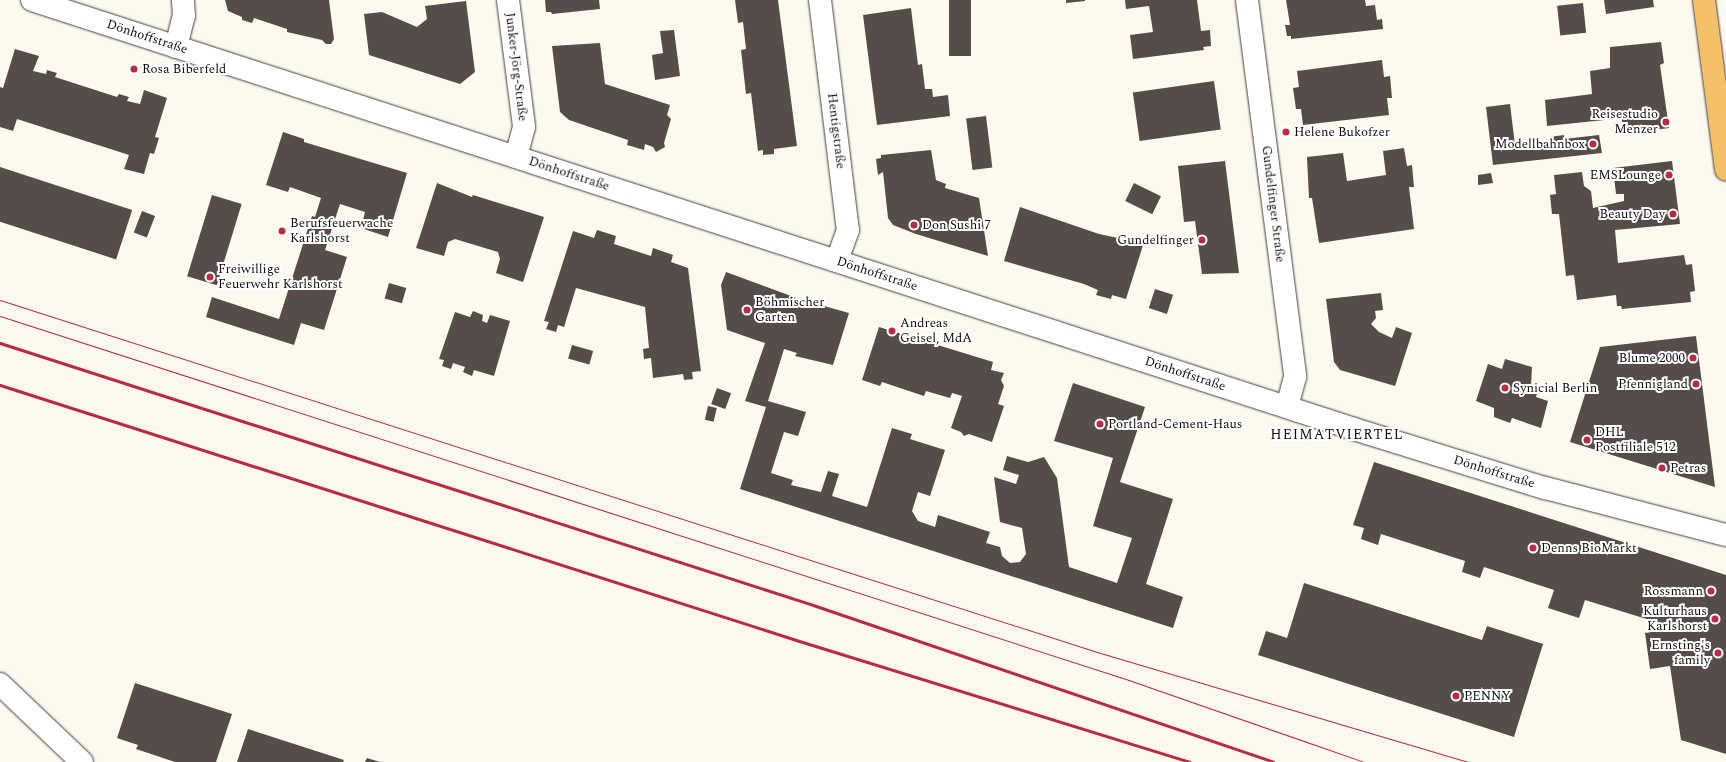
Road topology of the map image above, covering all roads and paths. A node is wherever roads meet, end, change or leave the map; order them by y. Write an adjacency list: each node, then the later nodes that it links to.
1 (32, 0): 7 (street, Dönhoffstraße)
2 (183, 0): 7 (street)
3 (508, 0): 8 (street, Junker-Jörg-Straße)
4 (820, 0): 10 (street, Hentigstraße)
5 (1247, 0): 11 (street, Gundelfinger Straße)
6 (1704, 0): 9 (main road)
7 (176, 47): 8 (street, Dönhoffstraße)
8 (516, 157): 10 (street, Dönhoffstraße)
9 (1726, 170)
10 (837, 261): 11 (street, Dönhoffstraße)
11 (1287, 407): 12 (street, Dönhoffstraße)
12 (1726, 535)
13 (0, 684): 14 (street)
14 (82, 762)

